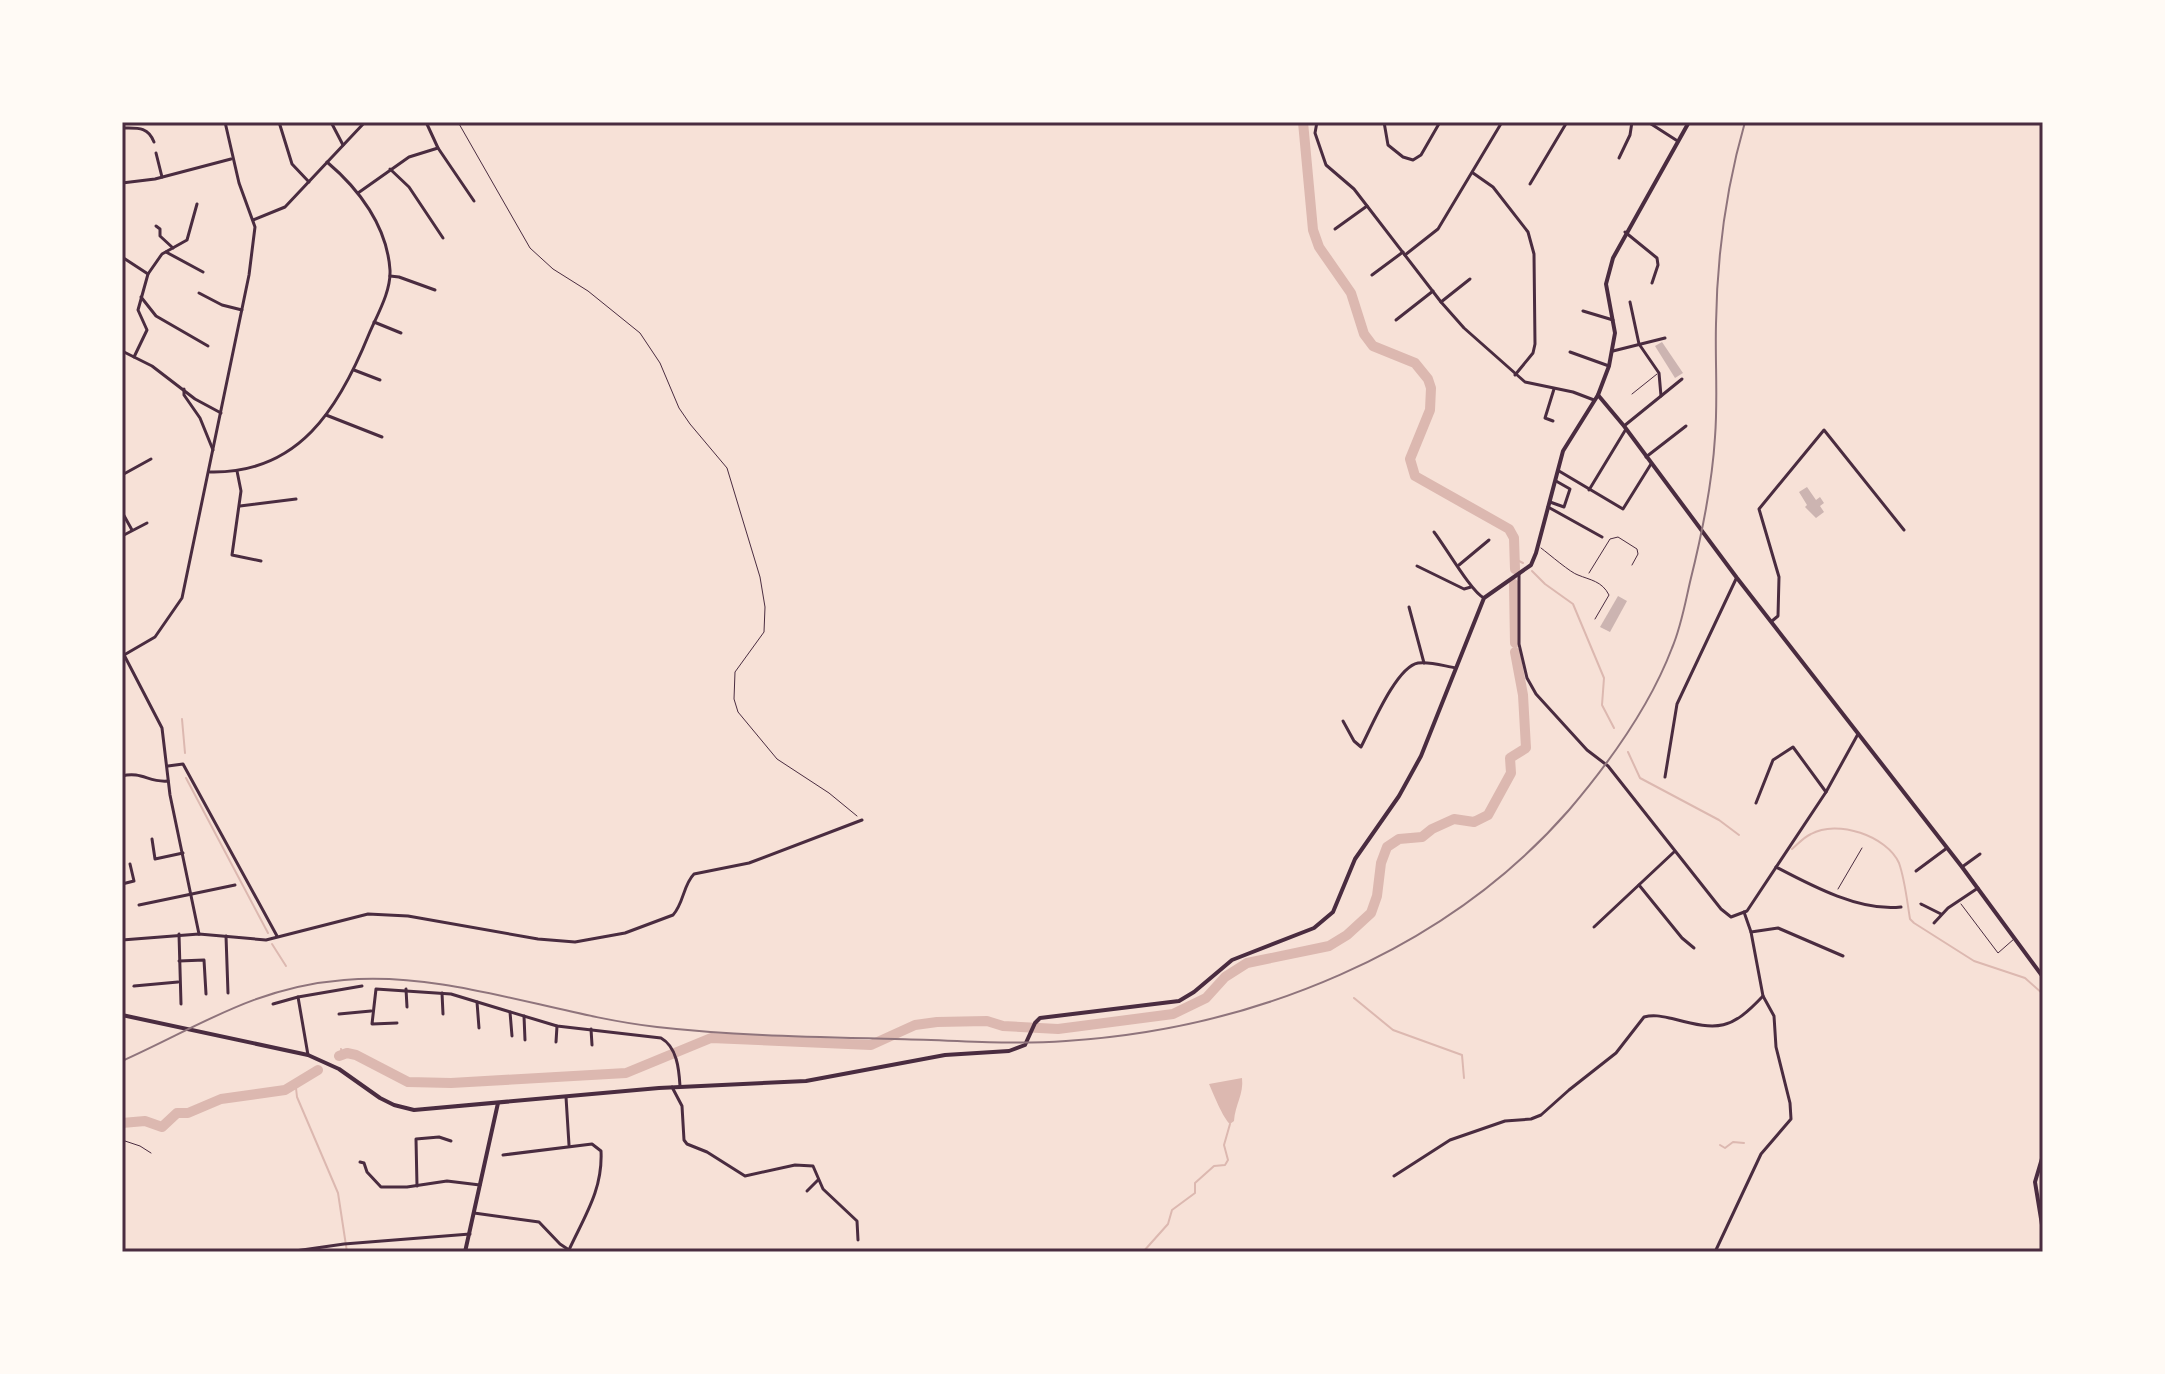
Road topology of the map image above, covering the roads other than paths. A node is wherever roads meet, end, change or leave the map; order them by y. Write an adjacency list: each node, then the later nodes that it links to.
1 (225, 122): 25 (street)
2 (279, 122): 30 (street)
3 (331, 122): 21 (street)
4 (365, 122): 21 (street)
5 (426, 122): 22 (street)
6 (1317, 122): 36 (street)
7 (1384, 122): 8 (street)
8 (1440, 122)
9 (1567, 122): 32 (street)
10 (1632, 122): 24 (street)
11 (1648, 122): 16 (street)
12 (1657, 122): 16 (street)
13 (1689, 122): 19 (main road)
14 (1501, 123): 28 (street)
15 (147, 124): 18 (street)
16 (1653, 127): 19 (street)
17 (122, 128): 18 (street)
18 (145, 129): 20 (street)
19 (1676, 140): 40 (main road)
20 (154, 142)
21 (343, 145): 26 (street)
22 (438, 148): 27 (street); 34 (street)
23 (156, 153): 29 (street)
24 (1619, 158)
25 (232, 159): 29 (street); 37 (street)
26 (327, 162): 30 (street); 33 (street)
27 (390, 169): 33 (street); 41 (street)
28 (1473, 173): 44 (street); 74 (street)
29 (162, 177): 31 (street)
30 (309, 182): 37 (street)
31 (122, 183)
32 (1530, 184)
33 (358, 193): 49 (street)
34 (474, 201)
35 (197, 204): 42 (street)
36 (1367, 206): 39 (street); 44 (street)
37 (253, 220): 58 (street)
38 (156, 226): 42 (street)
39 (1335, 229)
40 (1625, 232): 51 (street); 61 (main road)
41 (443, 238)
42 (173, 248): 43 (street)
43 (166, 252): 46 (street); 47 (street)
44 (1404, 254): 48 (street); 53 (street)
45 (122, 257): 47 (street)
46 (203, 272)
47 (148, 274): 55 (street)
48 (1372, 275)
49 (390, 276): 52 (street); 62 (street)
50 (1470, 279): 56 (street)
51 (1652, 283)
52 (435, 290)
53 (1433, 291): 56 (street); 60 (street)
54 (199, 293): 58 (street)
55 (141, 297): 66 (street); 70 (street)
56 (1441, 302): 74 (street)
57 (1630, 302): 65 (street)
58 (242, 310): 82 (street)
59 (1583, 311): 61 (street)
60 (1396, 320)
61 (1613, 320): 68 (main road)
62 (374, 322): 63 (street); 72 (street)
63 (401, 333)
64 (1665, 338): 65 (street)
65 (1639, 344): 68 (street); 73 (street)
66 (208, 346)
67 (122, 351): 70 (street)
68 (1613, 351): 71 (main road)
69 (1570, 352): 71 (street)
70 (134, 357): 77 (street)
71 (1609, 366): 81 (main road)
72 (354, 370): 76 (street); 83 (street)
73 (1659, 373): 79 (lane); 80 (street)
74 (1514, 375): 78 (street)
75 (1682, 379): 80 (street)
76 (380, 380)
77 (184, 389): 82 (street); 88 (street)
78 (1554, 389): 81 (street); 84 (street)
79 (1632, 394)
80 (1661, 396): 86 (street)
81 (1596, 398): 86 (main road); 93 (main road)
82 (221, 413): 88 (street)
83 (326, 415): 87 (street); 92 (street)
84 (1553, 421)
85 (1686, 426): 89 (street)
86 (1625, 428): 89 (main road); 97 (street)
87 (382, 437)
88 (214, 451): 94 (street)
89 (1646, 457): 91 (main road)
90 (151, 459): 95 (street)
91 (1651, 464): 97 (street); 116 (main road)
92 (237, 471): 94 (street); 100 (street)
93 (1559, 471): 96 (main road); 97 (street)
94 (210, 472): 122 (street)
95 (122, 475)
96 (1556, 481): 99 (main road); 99 (street)
97 (1589, 490)
98 (296, 499): 100 (street)
99 (1549, 504): 107 (street); 109 (main road)
100 (240, 506): 110 (street)
101 (122, 512): 104 (street)
102 (147, 523): 104 (street)
103 (1904, 530): 121 (street)
104 (132, 531): 106 (street)
105 (1434, 532): 111 (street)
106 (122, 536)
107 (1602, 537)
108 (1489, 540): 111 (street)
109 (1538, 547): 114 (main road); 115 (lane)
110 (261, 561)
111 (1459, 565): 117 (street)
112 (1632, 565): 115 (lane)
113 (1417, 566): 117 (street)
114 (1519, 574): 118 (main road); 136 (street)
115 (1587, 576): 120 (lane)
116 (1737, 578): 121 (main road); 129 (street)
117 (1471, 587): 118 (street)
118 (1484, 598): 124 (main road)
119 (1409, 607): 123 (street)
120 (1595, 619)
121 (1770, 622): 126 (main road)
122 (123, 653): 127 (street)
123 (1424, 663): 124 (street); 125 (street)
124 (1456, 668): 195 (main road)
125 (1343, 721)
126 (1858, 734): 131 (street); 135 (main road)
127 (167, 766): 130 (street); 160 (street)
128 (122, 776): 130 (street)
129 (1665, 777)
130 (168, 781): 137 (street)
131 (1826, 792): 132 (street); 140 (street)
132 (1756, 803)
133 (862, 820): 160 (street)
134 (152, 839): 137 (street)
135 (1947, 848): 141 (main road); 142 (street)
136 (1674, 852): 145 (street); 152 (street)
137 (183, 853): 147 (street)
138 (1980, 854): 141 (street)
139 (130, 864): 143 (street)
140 (1776, 867): 151 (street); 152 (street)
141 (1962, 867): 146 (main road)
142 (1916, 871)
143 (122, 884)
144 (235, 885): 147 (street)
145 (1639, 885): 155 (street); 163 (street)
146 (1978, 888): 148 (street); 161 (main road)
147 (191, 893): 150 (street); 158 (street)
148 (1960, 902): 153 (street); 161 (lane)
149 (1921, 904): 153 (street)
150 (139, 905)
151 (1901, 907)
152 (1746, 911): 156 (street)
153 (1941, 914): 154 (street)
154 (1934, 923)
155 (1594, 927)
156 (1751, 932): 164 (street); 174 (street)
157 (179, 934): 158 (street); 162 (street); 165 (street)
158 (199, 934): 159 (street)
159 (226, 935): 160 (street); 171 (street)
160 (277, 936)
161 (2014, 938): 166 (main road)
162 (122, 940)
163 (1694, 948)
164 (1843, 956)
165 (179, 961): 167 (street); 173 (street)
166 (2043, 977)
167 (180, 982): 168 (street); 177 (street)
168 (134, 986)
169 (362, 986): 175 (street)
170 (406, 989): 172 (street); 179 (street); 180 (street)
171 (228, 993)
172 (442, 993): 176 (street); 183 (street)
173 (206, 994)
174 (1763, 996): 204 (street); 217 (street)
175 (298, 997): 178 (street); 194 (street)
176 (477, 1002): 181 (street); 188 (street)
177 (181, 1004)
178 (273, 1004)
179 (407, 1007)
180 (373, 1011): 182 (street); 186 (street)
181 (510, 1012): 185 (street); 190 (street)
182 (339, 1014)
183 (443, 1014)
184 (122, 1015): 194 (main road)
185 (524, 1016): 187 (street); 191 (street)
186 (397, 1023)
187 (557, 1026): 189 (street); 192 (street)
188 (479, 1028)
189 (591, 1029): 193 (street); 195 (street)
190 (512, 1036)
191 (525, 1040)
192 (556, 1042)
193 (592, 1045)
194 (308, 1055): 198 (main road)
195 (680, 1086): 196 (main road)
196 (672, 1087): 197 (main road); 205 (street)
197 (566, 1097): 198 (main road); 200 (street)
198 (498, 1103): 206 (main road)
199 (451, 1141): 207 (street)
200 (570, 1146): 201 (street); 214 (street)
201 (503, 1155)
202 (2043, 1155): 210 (main road)
203 (360, 1162): 207 (street)
204 (1394, 1176)
205 (818, 1180): 208 (street); 212 (street)
206 (480, 1185): 207 (street); 209 (main road)
207 (417, 1186)
208 (807, 1191)
209 (474, 1213): 211 (main road); 214 (street)
210 (2043, 1231)
211 (470, 1234): 213 (street); 216 (main road)
212 (858, 1240)
213 (303, 1251): 215 (street)
214 (569, 1251)
215 (288, 1252)
216 (465, 1252)
217 (1715, 1252)

